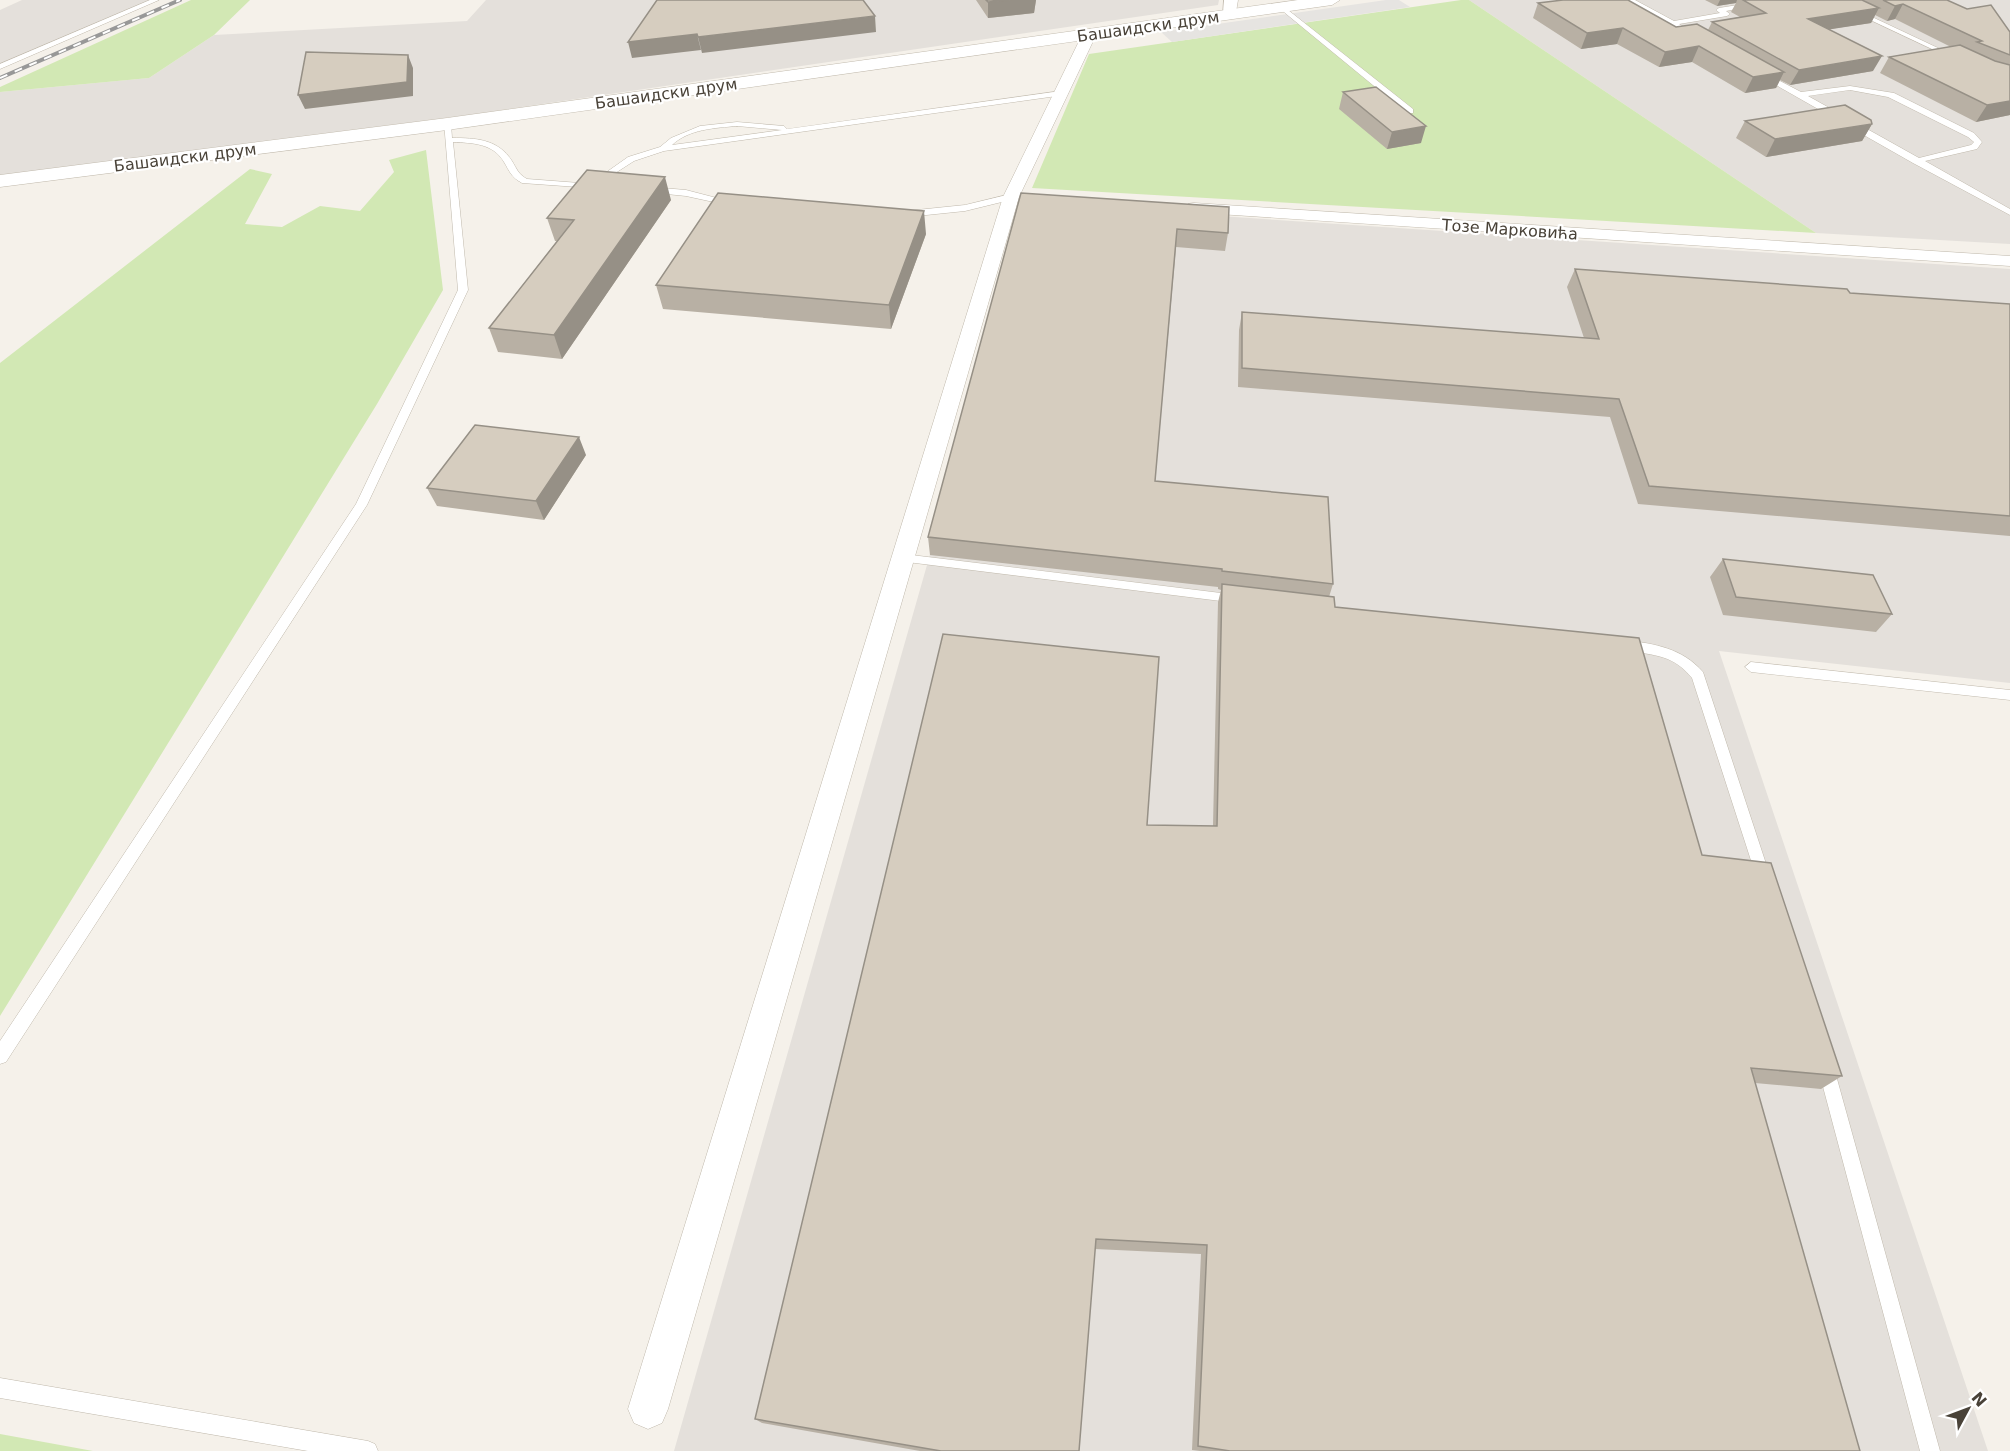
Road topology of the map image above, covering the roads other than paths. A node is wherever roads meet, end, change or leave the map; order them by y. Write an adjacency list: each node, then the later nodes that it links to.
1 (156, 0): 12 (lane)
2 (1332, 0): 7 (street, Башаидски друм)
3 (1630, 0): 8 (lane)
4 (1781, 0): 8 (lane)
5 (1831, 0): 11 (lane)
6 (1230, 7): 7 (street, Башаидски друм); 9 (street, Башаидски друм)
7 (1281, 7): 16 (lane)
8 (1674, 23): 10 (lane)
9 (1090, 33): 14 (street); 18 (street, Башаидски друм)
10 (1702, 40)
11 (1955, 58)
12 (0, 67)
13 (1751, 67): 15 (lane)
14 (1061, 93): 17 (lane); 25 (street)
15 (1799, 95): 20 (lane); 20 (lane)
16 (1410, 111)
17 (794, 131): 19 (lane); 19 (lane)
18 (448, 132): 21 (street, Башаидски друм); 22 (lane); 38 (lane)
19 (663, 149): 22 (lane)
20 (1916, 161): 28 (lane)
21 (0, 181)
22 (593, 186): 23 (lane)
23 (604, 186)
24 (639, 189): 26 (lane)
25 (1023, 197): 29 (lane); 31 (street)
26 (744, 205)
27 (1178, 207): 30 (street, Тозе Марковића)
28 (2010, 212)
29 (899, 214)
30 (2010, 261)
31 (903, 558): 32 (lane); 40 (street)
32 (1248, 600)
33 (1605, 643): 36 (lane)
34 (1751, 667): 35 (lane)
35 (2010, 695)
36 (1768, 890)
37 (1819, 1048): 42 (lane)
38 (0, 1056)
39 (0, 1388): 41 (lane)
40 (648, 1409)
41 (368, 1451)
42 (1930, 1451)

